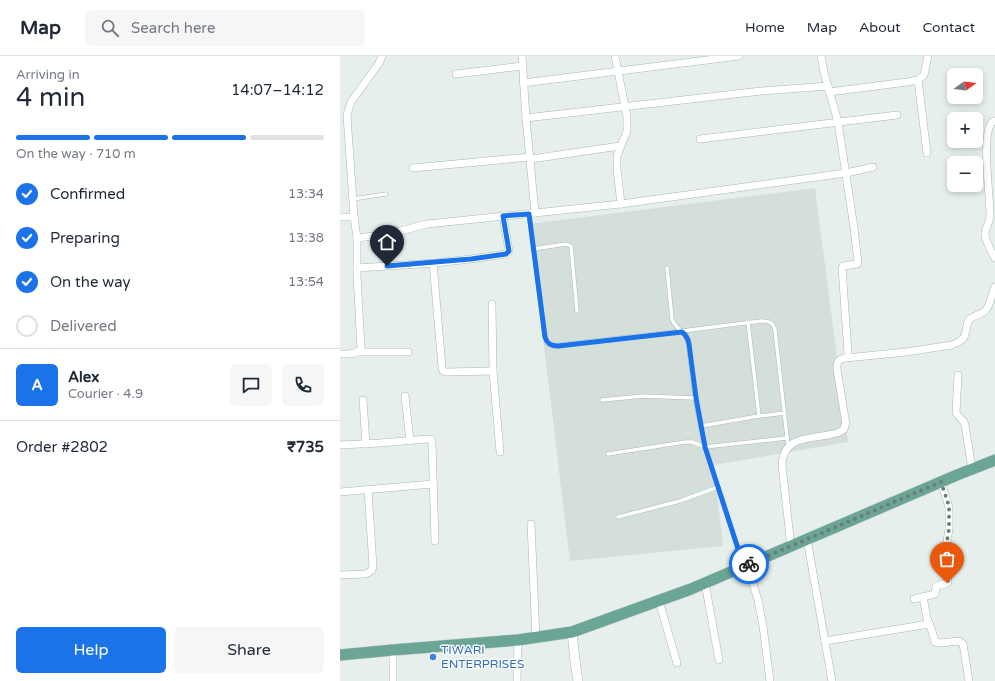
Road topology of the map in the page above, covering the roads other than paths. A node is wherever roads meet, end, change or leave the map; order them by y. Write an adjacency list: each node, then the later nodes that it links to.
1 (382, 56): 26 (street)
2 (522, 56): 7 (street)
3 (615, 56): 8 (street)
4 (739, 56): 8 (street)
5 (821, 56): 12 (street)
6 (928, 56): 10 (street)
7 (522, 66): 9 (street); 11 (street)
8 (618, 72): 11 (street); 13 (street)
9 (456, 74)
10 (918, 80): 12 (street); 20 (street)
11 (523, 83): 15 (street)
12 (829, 89): 13 (street); 16 (street)
13 (625, 107): 15 (street); 19 (street)
14 (897, 115): 16 (street)
15 (526, 118): 21 (street)
16 (838, 122): 18 (street); 24 (street)
17 (995, 122): 34 (street)
18 (700, 139)
19 (620, 146): 21 (street); 27 (street)
20 (927, 153)
21 (530, 158): 23 (street); 28 (street)
22 (873, 167): 24 (street)
23 (414, 168)
24 (846, 173): 27 (street); 46 (street)
25 (386, 194): 26 (lane)
26 (353, 199): 31 (street)
27 (621, 204): 28 (street)
28 (532, 213): 29 (street); 33 (lane)
29 (503, 216): 32 (street); 35 (street)
30 (340, 217): 31 (street)
31 (354, 217): 32 (street)
32 (357, 238): 36 (street)
33 (533, 248): 40 (lane); 42 (lane)
34 (995, 258)
35 (433, 263): 36 (street); 47 (street)
36 (357, 268): 43 (street)
37 (667, 268): 42 (lane)
38 (995, 287): 46 (street)
39 (492, 304): 47 (street)
40 (577, 311)
41 (748, 322): 42 (lane); 53 (lane); 54 (lane)
42 (682, 332): 50 (lane)
43 (359, 352): 44 (street); 45 (street)
44 (408, 352)
45 (340, 354)
46 (846, 358): 60 (street)
47 (493, 371): 62 (street)
48 (958, 375): 65 (street)
49 (405, 396): 57 (street)
50 (696, 398): 52 (lane); 55 (lane)
51 (363, 400): 58 (street)
52 (602, 400)
53 (785, 413): 54 (lane); 56 (lane)
54 (760, 416): 55 (lane)
55 (701, 426): 61 (lane)
56 (787, 438): 60 (lane); 61 (lane)
57 (410, 441): 58 (street); 67 (street)
58 (366, 444): 59 (street)
59 (340, 445)
60 (788, 446): 75 (street)
61 (705, 447): 63 (lane); 68 (lane)
62 (500, 452)
63 (608, 454)
64 (995, 460): 65 (main road)
65 (972, 469): 66 (main road)
66 (941, 482): 73 (main road); 79 (street)
67 (433, 484): 69 (street); 74 (street)
68 (718, 487): 71 (lane); 76 (lane)
69 (368, 490): 70 (street); 77 (street)
70 (340, 492)
71 (618, 517)
72 (531, 524): 84 (street)
73 (807, 540): 75 (main road); 86 (street)
74 (435, 541)
75 (791, 546): 76 (main road)
76 (746, 566): 78 (main road); 94 (street)
77 (340, 575)
78 (705, 583): 81 (main road); 89 (street)
79 (923, 598): 80 (street); 82 (street)
80 (914, 600)
81 (659, 602): 83 (main road); 90 (street)
82 (929, 624): 86 (street); 96 (street)
83 (572, 632): 84 (main road); 93 (street)
84 (536, 638): 85 (main road)
85 (518, 640): 87 (main road); 92 (street)
86 (825, 641): 95 (street)
87 (393, 650): 88 (main road); 91 (street)
88 (340, 655)
89 (719, 660)
90 (676, 663)
91 (393, 681)
92 (517, 681)
93 (578, 681)
94 (770, 681)
95 (832, 681)
96 (969, 681)

